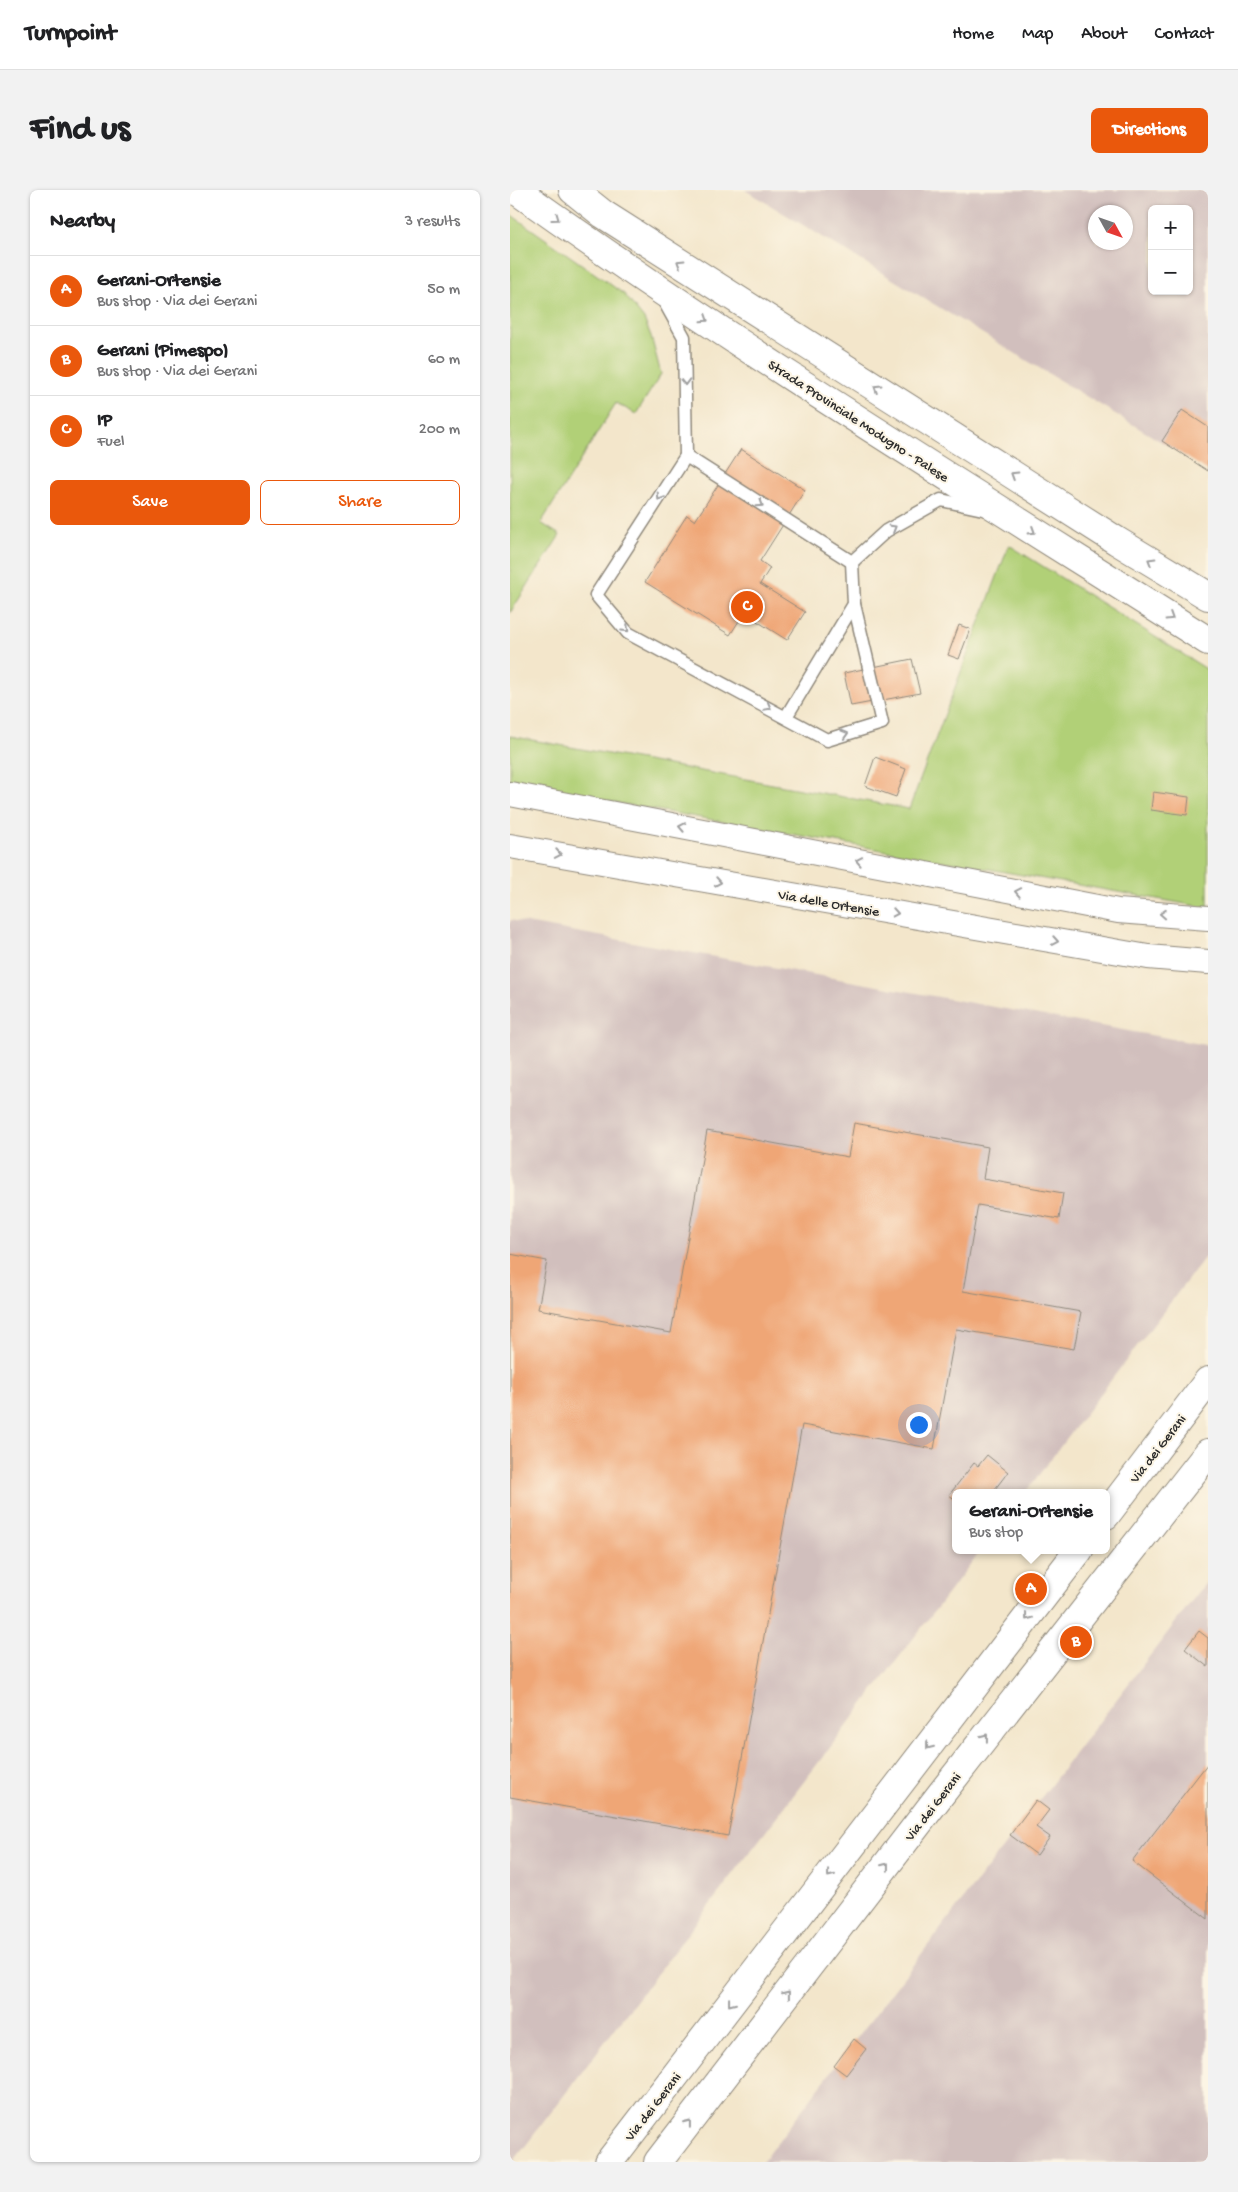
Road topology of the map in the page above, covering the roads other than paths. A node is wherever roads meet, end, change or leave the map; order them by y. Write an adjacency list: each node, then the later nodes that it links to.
1 (516, 190): 3 (street, Strada Provinciale Modugno - Palese, one-way to 3)
2 (573, 190): 7 (street, one-way to 2)
3 (657, 288): 4 (lane, one-way to 4); 5 (street, Strada Provinciale Modugno - Palese, one-way to 5)
4 (686, 456): 6 (lane, one-way to 6); 10 (lane, one-way to 10)
5 (1002, 513): 6 (lane, one-way to 5); 9 (street, Strada Provinciale Modugno - Palese, one-way to 9)
6 (852, 562): 8 (lane)
7 (1208, 596)
8 (854, 604): 10 (lane); 10 (lane, one-way to 8)
9 (1208, 641)
10 (786, 717)
11 (510, 794): 13 (street, one-way to 11)
12 (510, 846): 14 (street, Via delle Ortensie, one-way to 14)
13 (1208, 918)
14 (1148, 958): 15 (street); 16 (street)
15 (1208, 962)
16 (1208, 977)
17 (1208, 1382): 19 (street, Via dei Gerani)
18 (1208, 1453): 22 (street, Via dei Gerani, one-way to 18)
19 (1110, 1510)
20 (1076, 1554): 21 (street, Via dei Gerani, one-way to 21)
21 (609, 2162)
22 (658, 2162)

